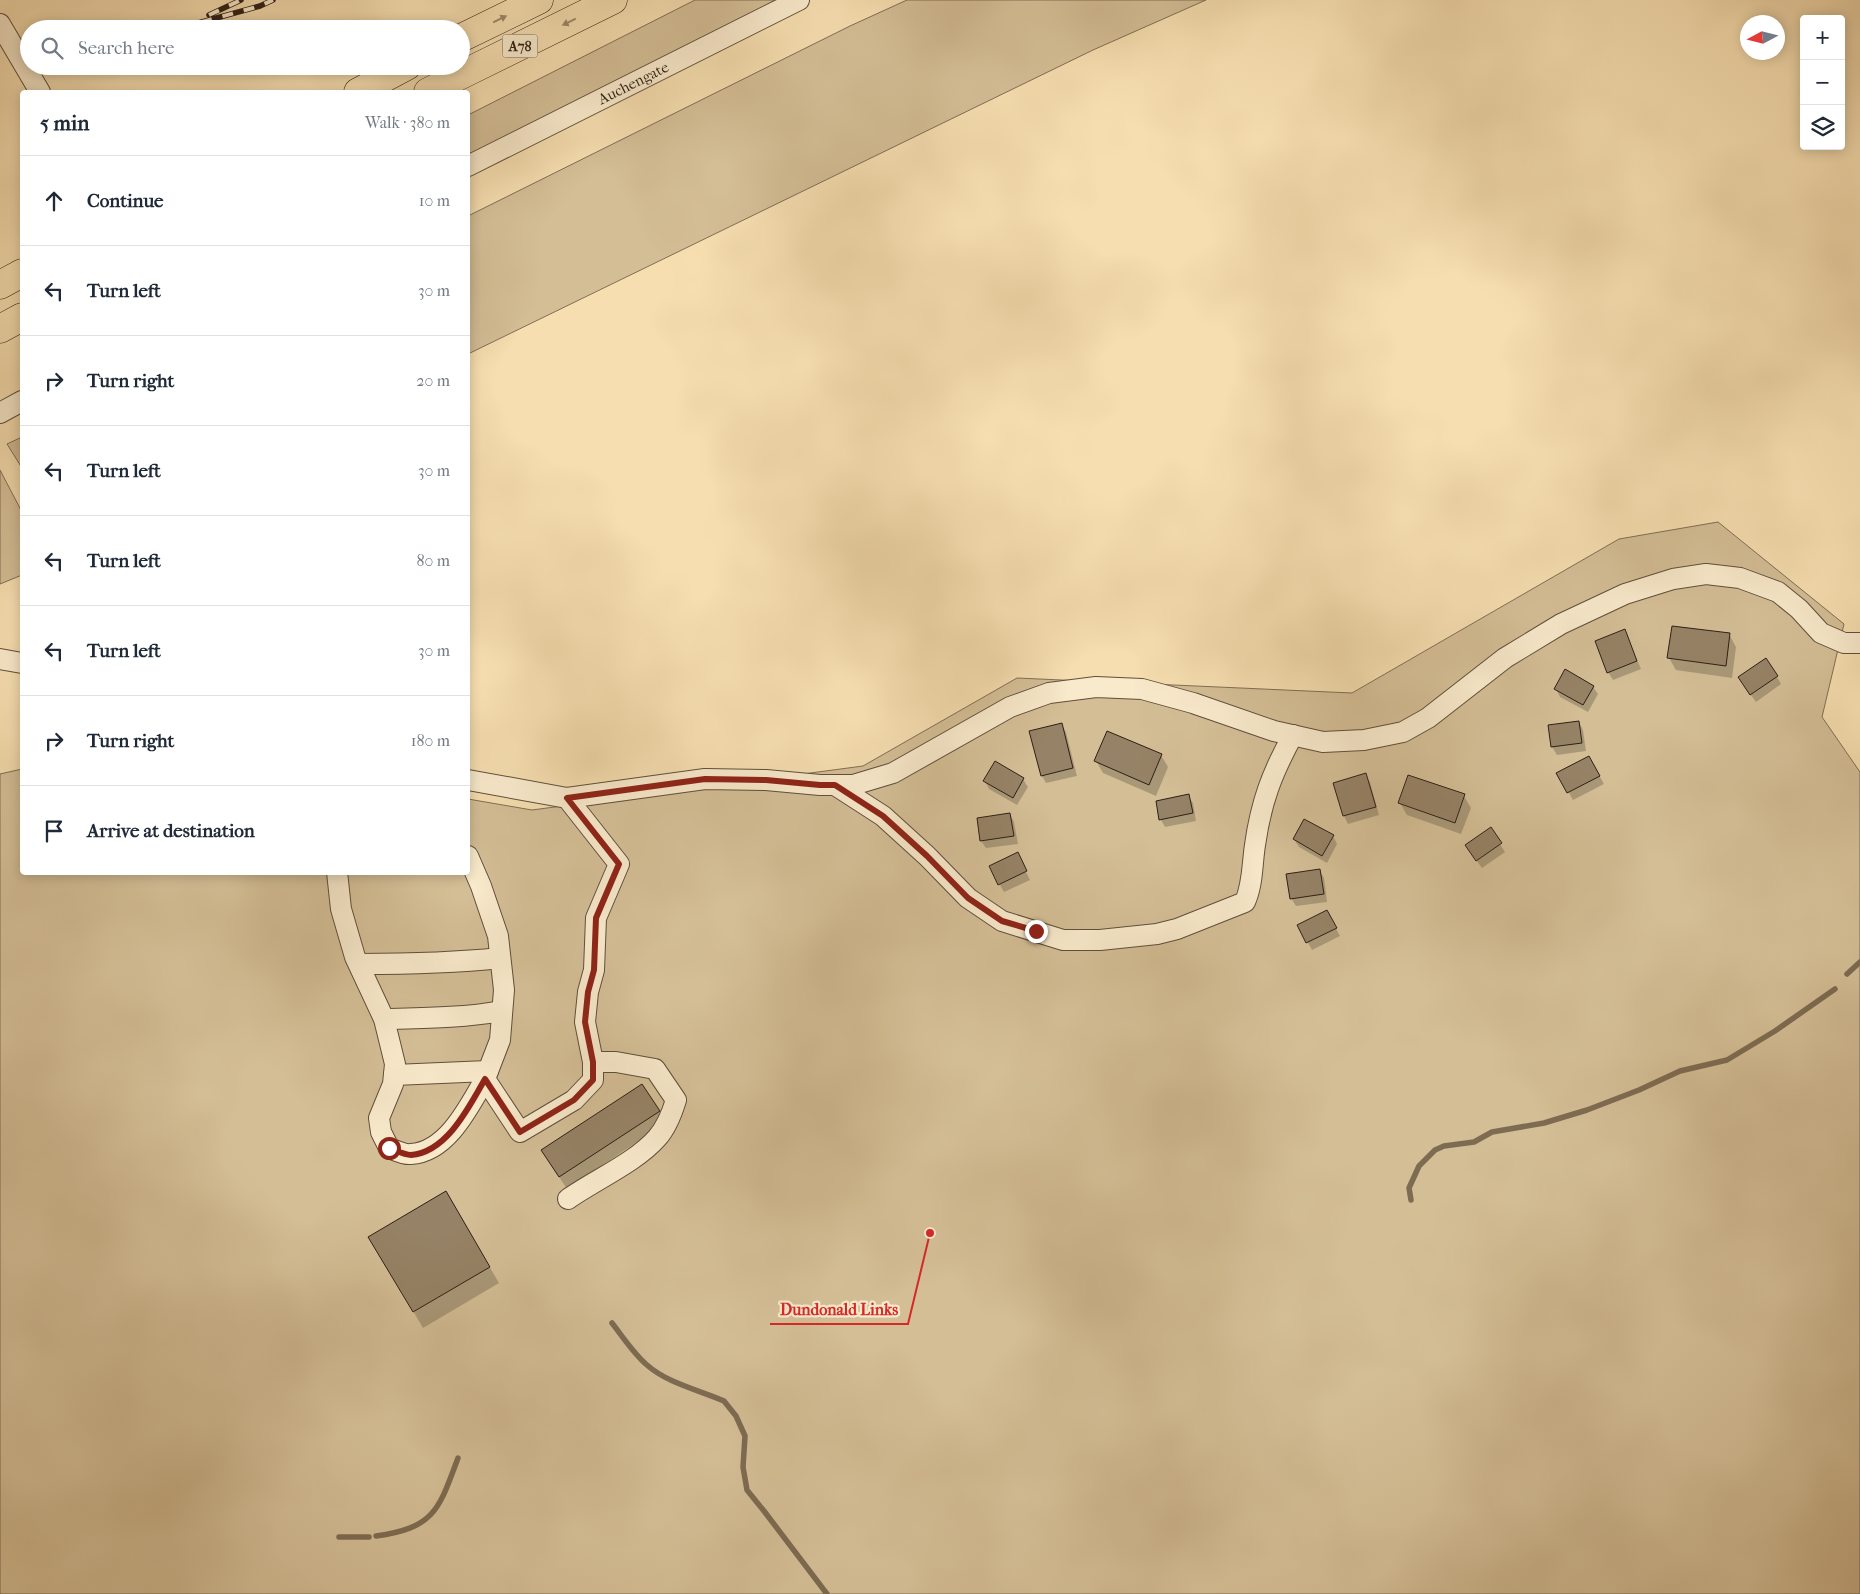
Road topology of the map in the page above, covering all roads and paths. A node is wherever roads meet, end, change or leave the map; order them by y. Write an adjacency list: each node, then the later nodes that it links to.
1 (540, 0): 5 (highway, A78, one-way to 1)
2 (613, 0): 7 (highway, A78, one-way to 7)
3 (799, 0): 14 (street, Auchengate)
4 (0, 24): 6 (street)
5 (470, 34)
6 (20, 58)
7 (470, 71)
8 (30, 75): 11 (street)
9 (390, 75): 12 (highway)
10 (461, 75): 13 (highway, A78, one-way to 13)
11 (39, 90)
12 (362, 90)
13 (432, 90)
14 (470, 165)
15 (20, 274): 16 (highway)
16 (0, 285)
17 (20, 318): 18 (highway)
18 (0, 329)
19 (20, 402): 20 (street)
20 (0, 413)
21 (1860, 643): 24 (street)
22 (0, 659): 23 (street)
23 (20, 662)
24 (1293, 736): 26 (street); 26 (street)
25 (470, 780): 27 (street)
26 (835, 785): 27 (street)
27 (567, 798): 34 (street)
28 (470, 861): 30 (street)
29 (337, 875): 31 (street)
30 (500, 958): 31 (street); 32 (street)
31 (359, 964): 33 (street)
32 (502, 1011): 33 (street); 36 (street)
33 (384, 1019): 35 (street)
34 (593, 1062): 36 (street); 37 (street)
35 (394, 1075): 36 (street); 36 (street)
36 (487, 1075)
37 (568, 1199)

